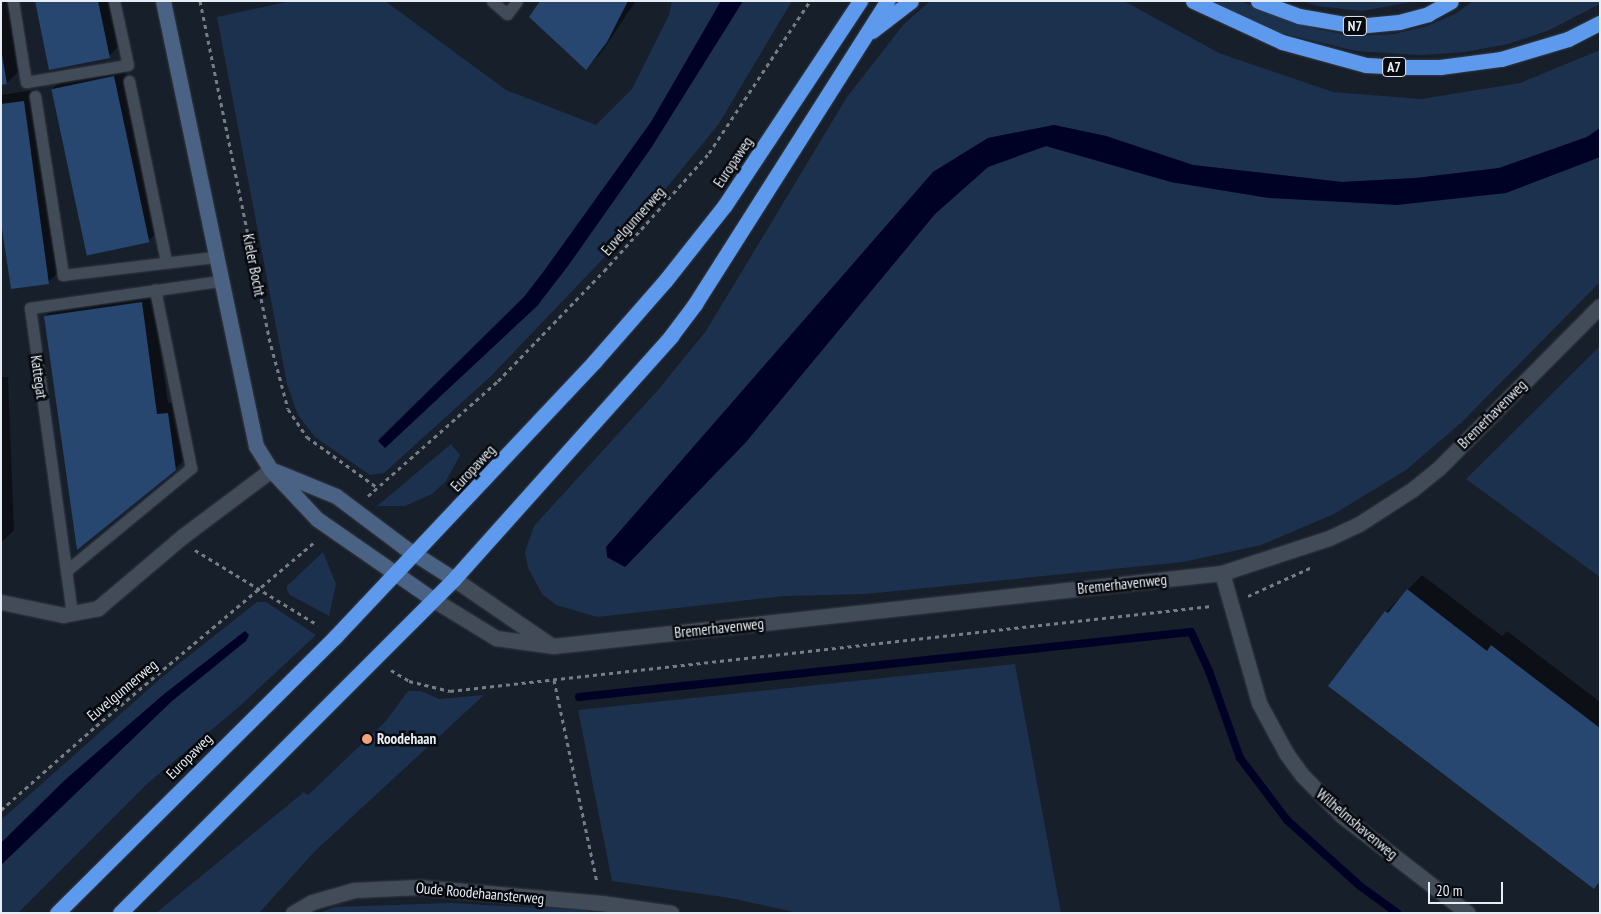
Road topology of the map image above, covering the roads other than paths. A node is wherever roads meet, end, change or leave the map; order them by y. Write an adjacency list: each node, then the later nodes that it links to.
1 (13, 1): 2 (lane)
2 (114, 1)
3 (163, 1): 18 (street)
4 (492, 1): 5 (lane)
5 (517, 1)
6 (853, 1): 14 (highway)
7 (860, 1): 14 (highway, Europaweg)
8 (886, 1): 15 (highway)
9 (911, 1): 15 (highway)
10 (1193, 1): 13 (highway, A7)
11 (1258, 1): 12 (highway, N7)
12 (1452, 1)
13 (1600, 23)
14 (844, 30): 24 (highway, Europaweg)
15 (863, 38): 28 (highway)
16 (129, 81): 19 (lane)
17 (35, 96): 19 (lane)
18 (215, 257): 19 (lane); 20 (street)
19 (166, 262)
20 (220, 281): 21 (lane, Kattegat); 23 (street)
21 (155, 290): 25 (lane); 25 (lane, Kattegat)
22 (1600, 306): 26 (street, Bremerhavenweg)
23 (271, 470): 24 (street); 27 (street); 31 (street)
24 (415, 555): 27 (highway, Europaweg); 28 (street)
25 (66, 571): 31 (lane, Kattegat)
26 (1222, 573): 32 (street, Bremerhavenweg); 37 (street, Wilhelmshavenweg)
27 (397, 574): 29 (street); 33 (highway, Europaweg)
28 (454, 579): 29 (highway); 32 (street)
29 (434, 600): 32 (street, Bremerhavenweg); 34 (highway)
30 (1, 602): 31 (street)
31 (72, 614)
32 (552, 646)
33 (57, 913)
34 (120, 913)
35 (293, 913): 36 (street, Oude Roodehaansterweg)
36 (671, 913)
37 (1468, 913)

